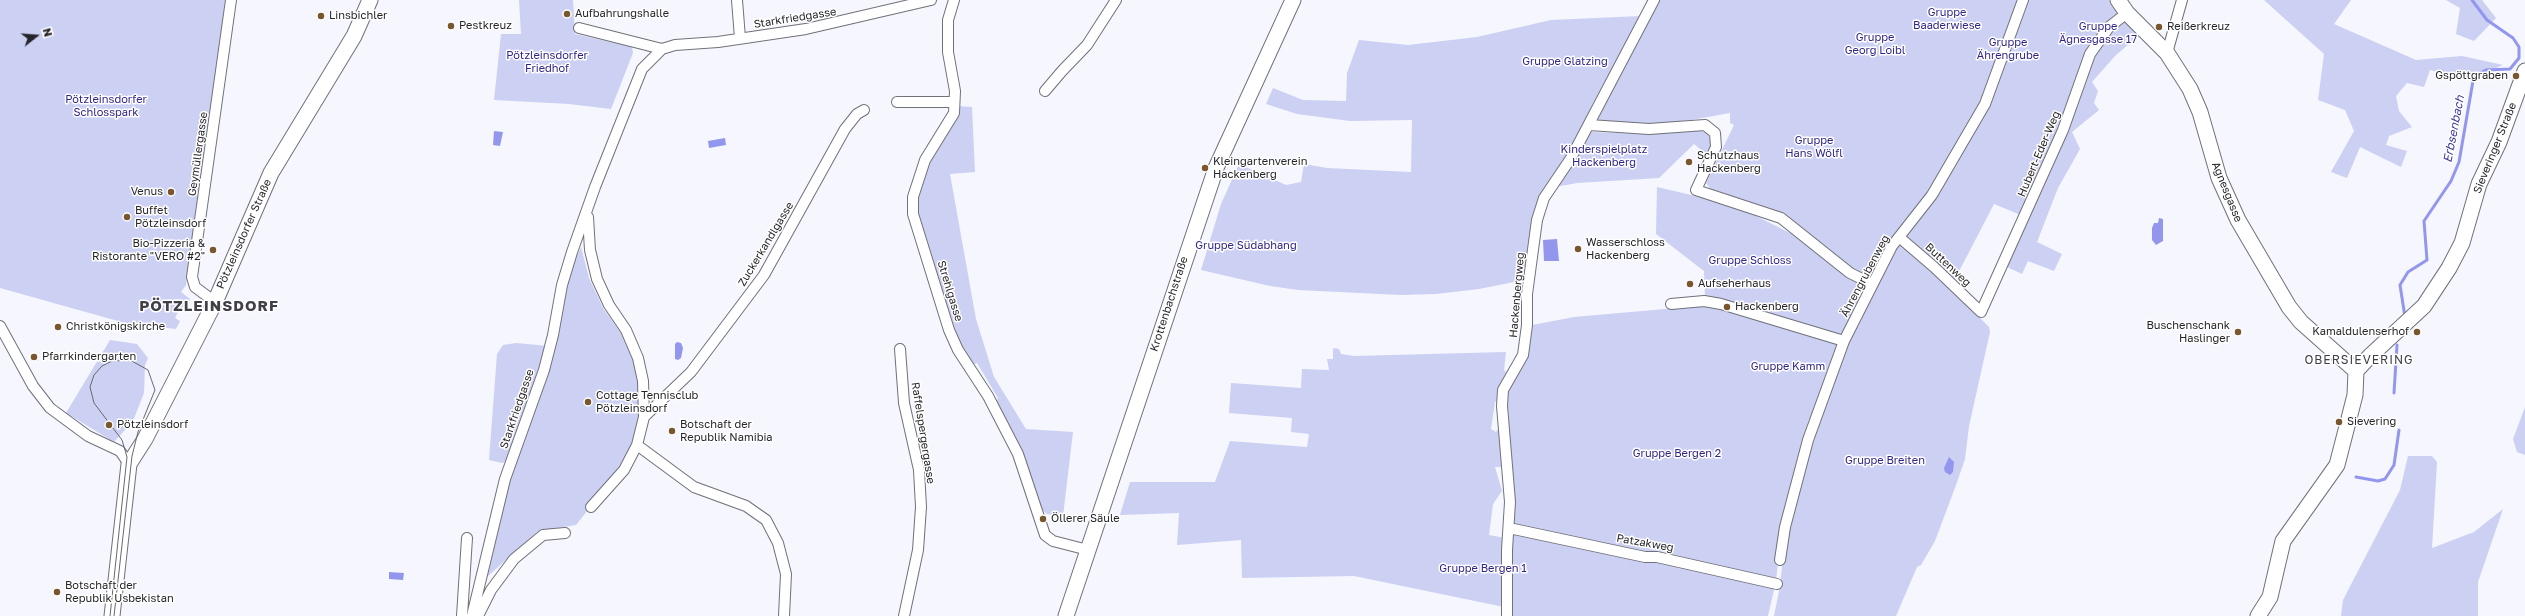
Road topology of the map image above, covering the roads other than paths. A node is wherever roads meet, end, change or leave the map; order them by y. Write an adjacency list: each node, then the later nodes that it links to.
1 (231, 0): 26 (street, Geymüllergasse)
2 (370, 0): 26 (main road, Pötzleinsdorfer Straße)
3 (737, 0): 14 (street)
4 (931, 0): 14 (street, Starkfriedgasse)
5 (954, 0): 20 (street, Strehlgasse)
6 (1116, 0): 18 (street)
7 (1293, 0): 40 (main road, Krottenbachstraße)
8 (1654, 0): 22 (street, Hackenbergweg)
9 (2023, 0): 24 (street, Ährengrubenweg)
10 (2118, 0): 12 (main road, Agnesgasse)
11 (2182, 0): 16 (street)
12 (2127, 13): 16 (main road, Agnesgasse); 28 (street, Hubert-Eder-Weg)
13 (579, 28): 15 (street, Starkfriedgasse)
14 (740, 38): 15 (street, Starkfriedgasse)
15 (662, 49): 23 (street, Starkfriedgasse)
16 (2167, 53): 32 (main road, Agnesgasse)
17 (2525, 71): 32 (main road, Sieveringer Straße)
18 (1045, 91)
19 (897, 102): 20 (street)
20 (954, 102): 40 (street, Strehlgasse)
21 (864, 110): 33 (street, Zuckerkandlgasse)
22 (1589, 125): 25 (street); 37 (street, Hackenbergweg)
23 (588, 211): 33 (street, Starkfriedgasse); 45 (street, Starkfriedgasse)
24 (1899, 237): 25 (street, Ährengrubenweg); 28 (street, Buttenweg)
25 (1872, 284): 30 (street, Ährengrubenweg)
26 (215, 302): 35 (main road, Pötzleinsdorfer Straße)
27 (1670, 304): 30 (street)
28 (1980, 312)
29 (0, 326): 35 (street)
30 (1844, 341): 41 (street, Ährengrubenweg)
31 (900, 348): 48 (street, Raffelspergergasse)
32 (2356, 372): 51 (main road)
33 (644, 417): 34 (street, Starkfriedgasse)
34 (637, 445): 36 (street, Starkfriedgasse); 47 (street)
35 (129, 464): 43 (main road, Pötzleinsdorfer Straße)
36 (591, 507)
37 (1509, 528): 42 (street, Patzakweg); 50 (street, Hackenbergweg)
38 (565, 533): 46 (street)
39 (467, 538): 44 (street)
40 (1088, 550): 49 (main road, Krottenbachstraße)
41 (1780, 560)
42 (1777, 584)
43 (112, 616)
44 (462, 616)
45 (472, 616)
46 (478, 616)
47 (784, 616)
48 (904, 616)
49 (1066, 616)
50 (1507, 616)
51 (2258, 616)

